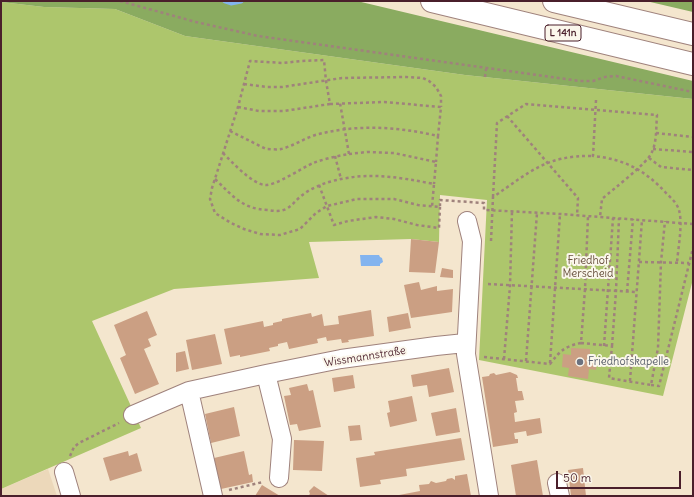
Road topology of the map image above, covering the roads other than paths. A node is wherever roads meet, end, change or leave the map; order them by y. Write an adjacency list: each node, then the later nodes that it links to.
1 (432, 1): 4 (highway, L 141n)
2 (554, 1): 3 (highway)
3 (693, 34)
4 (693, 64)
5 (467, 221): 6 (street)
6 (466, 349): 7 (street, Wissmannstraße); 14 (street)
7 (266, 374): 8 (street, Wissmannstraße); 11 (street)
8 (189, 391): 9 (street, Wissmannstraße); 12 (street)
9 (133, 415)
10 (64, 472): 13 (street)
11 (279, 478)
12 (213, 495)
13 (71, 496)
14 (489, 496)

